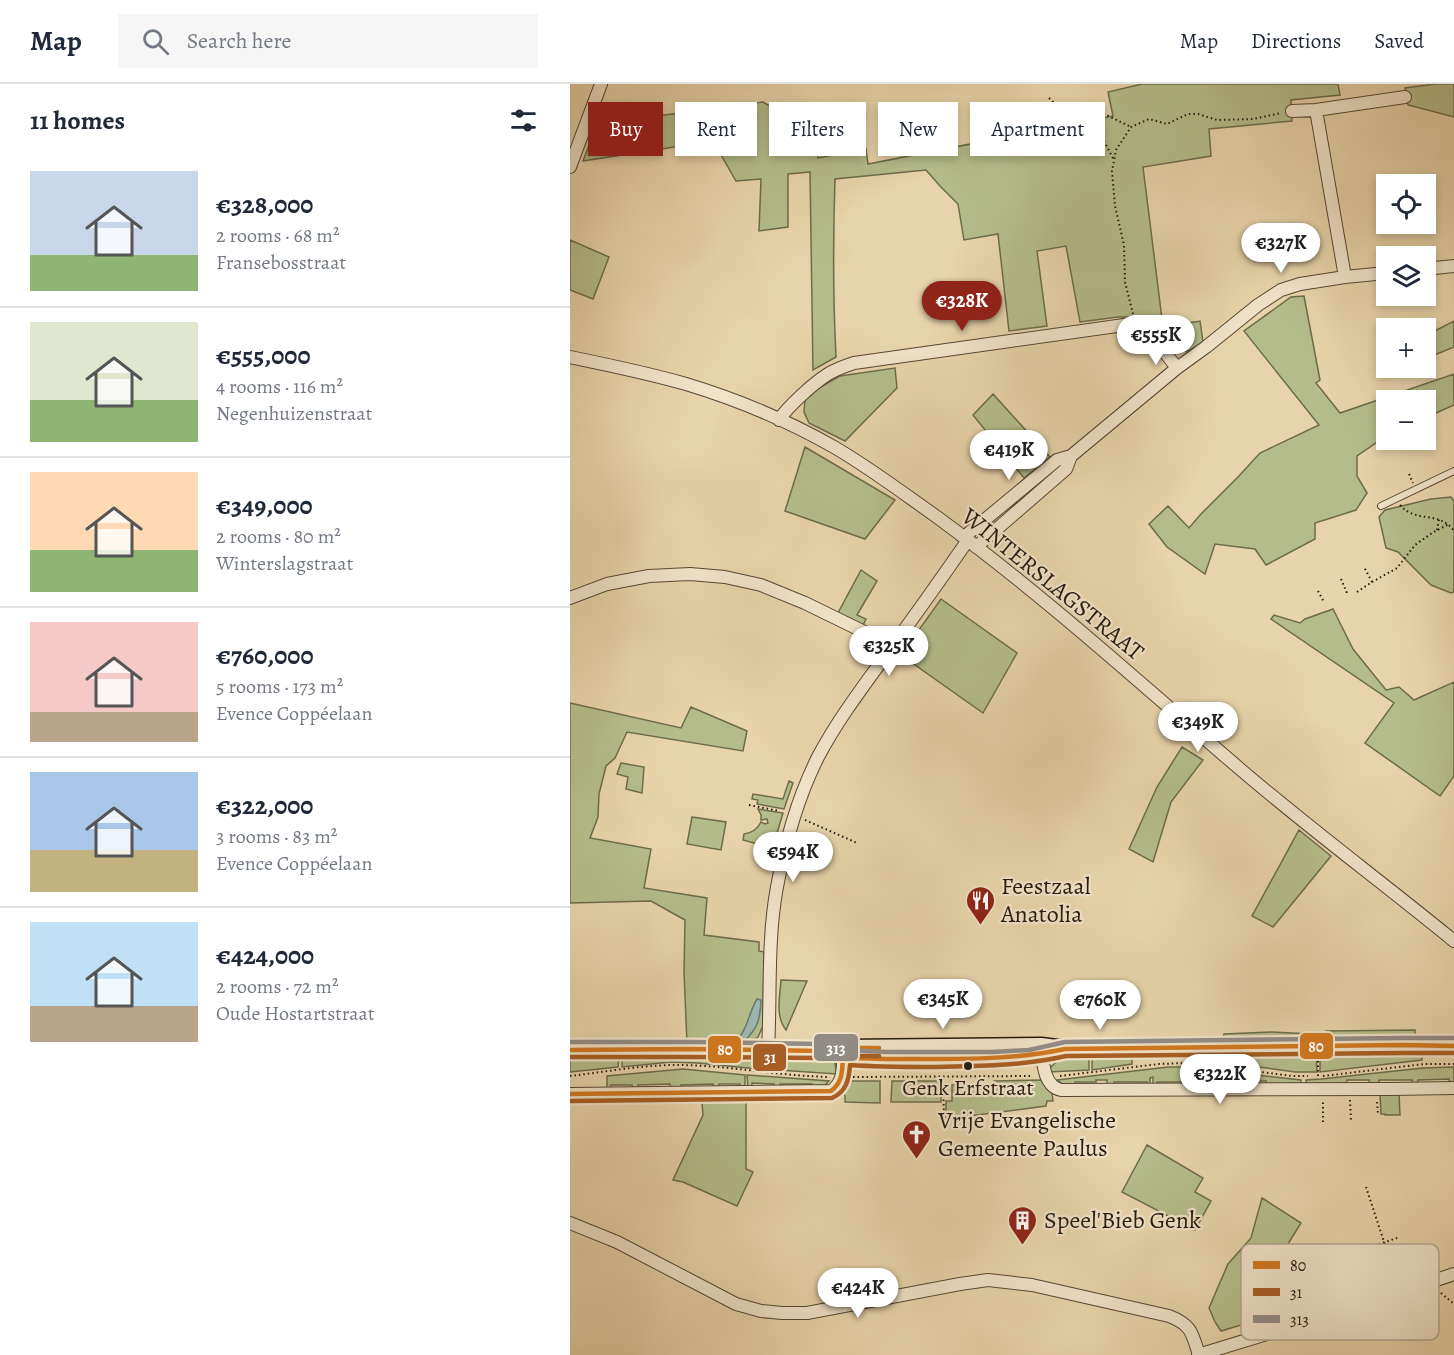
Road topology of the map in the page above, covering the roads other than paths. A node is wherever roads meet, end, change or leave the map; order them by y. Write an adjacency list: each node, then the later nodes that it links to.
1 (601, 84): 5 (street)
2 (1405, 98): 3 (street)
3 (1316, 110): 4 (street); 9 (street)
4 (1292, 111)
5 (570, 167)
6 (1454, 266): 7 (street)
7 (1436, 268)
8 (1376, 274): 9 (street)
9 (1345, 277): 11 (street)
10 (570, 357): 12 (street, WINTERSLAGSTRAAT)
11 (1177, 368): 12 (street); 15 (street)
12 (779, 420): 15 (street, WINTERSLAGSTRAAT)
13 (1454, 471): 14 (lane)
14 (1381, 506)
15 (970, 542): 17 (street); 18 (street, WINTERSLAGSTRAAT)
16 (570, 598): 17 (street)
17 (893, 646): 21 (street)
18 (1454, 941)
19 (1454, 1046): 22 (street)
20 (570, 1050): 21 (street)
21 (768, 1050): 23 (street)
22 (1042, 1050): 23 (street); 24 (street)
23 (844, 1052): 25 (street)
24 (1454, 1088)
25 (570, 1094)
26 (570, 1223): 30 (street)
27 (1454, 1274): 28 (street)
28 (1439, 1279)
29 (1247, 1340): 30 (street)
30 (1198, 1355)

